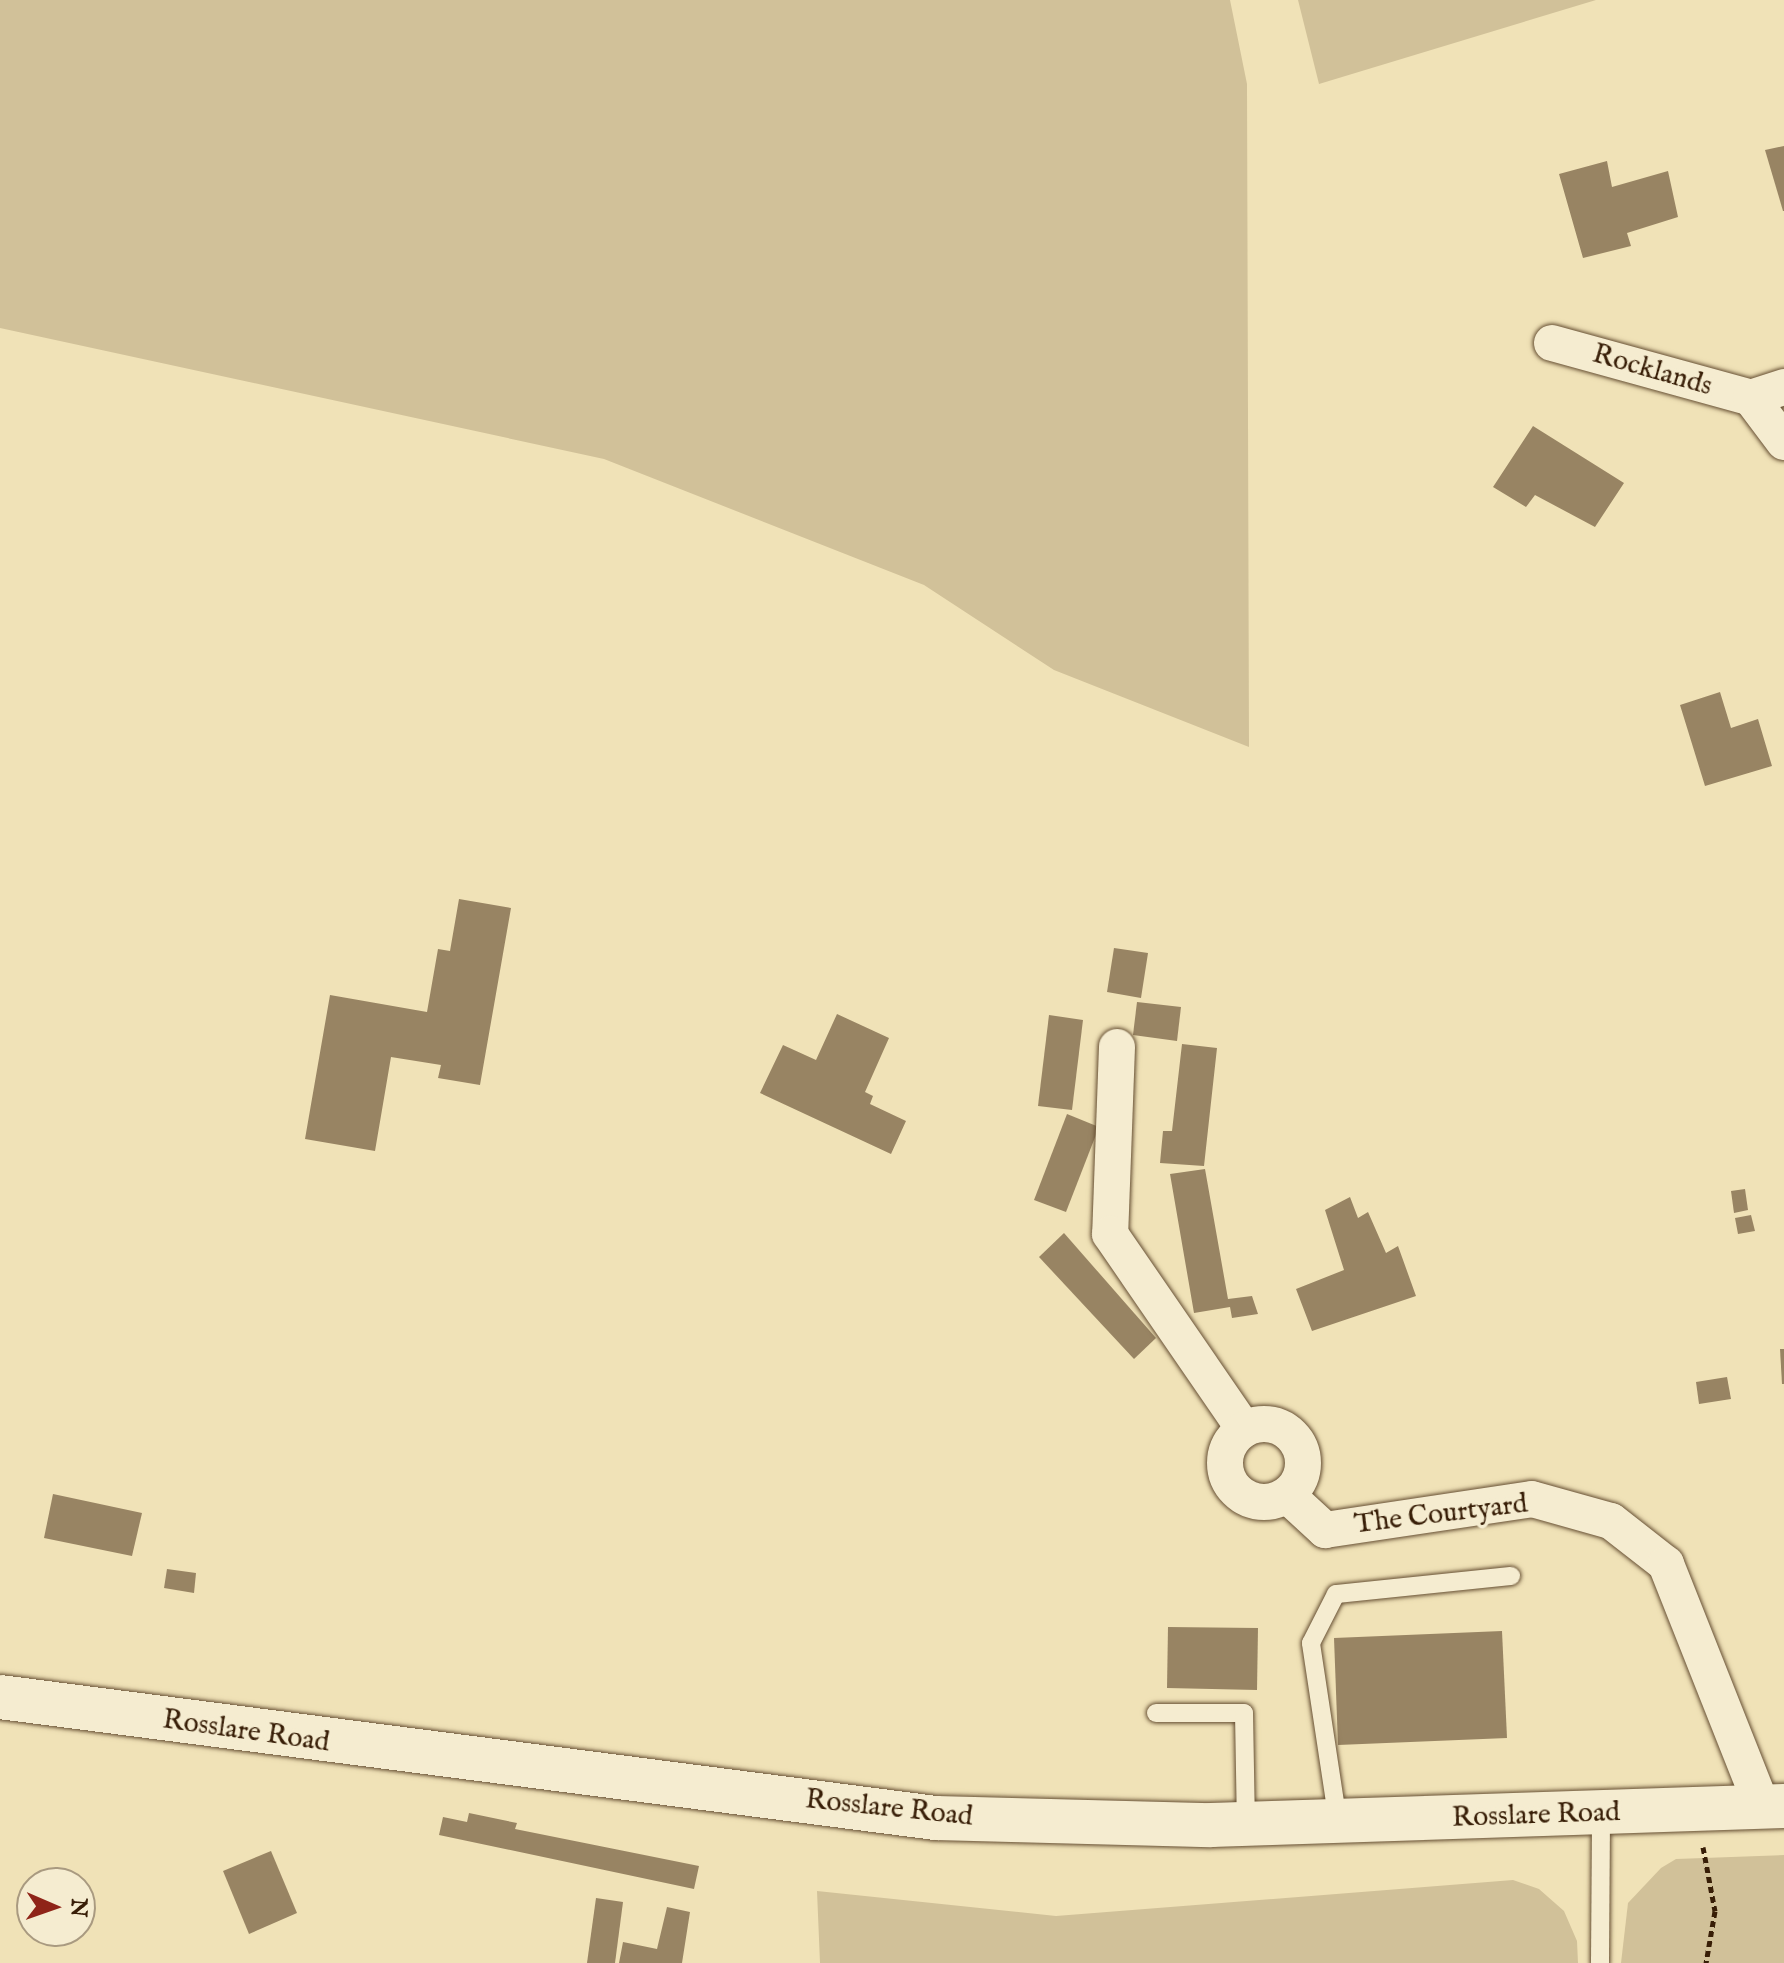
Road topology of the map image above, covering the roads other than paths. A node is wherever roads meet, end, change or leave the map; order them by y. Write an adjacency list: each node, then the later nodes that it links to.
1 (1552, 343): 2 (street, Rocklands)
2 (1767, 393): 3 (street, Rocklands)
3 (1784, 442)
4 (1117, 1047): 5 (street)
5 (1244, 1429): 6 (street); 6 (street)
6 (1287, 1495): 10 (street, The Courtyard)
7 (1511, 1576): 12 (lane)
8 (0, 1697): 13 (main road, Rosslare Road)
9 (1156, 1713): 13 (lane)
10 (1773, 1807): 11 (main road, Rosslare Road)
11 (1601, 1813): 12 (main road, Rosslare Road); 14 (lane)
12 (1338, 1822): 13 (main road, Rosslare Road)
13 (1246, 1824)
14 (1600, 1963)

